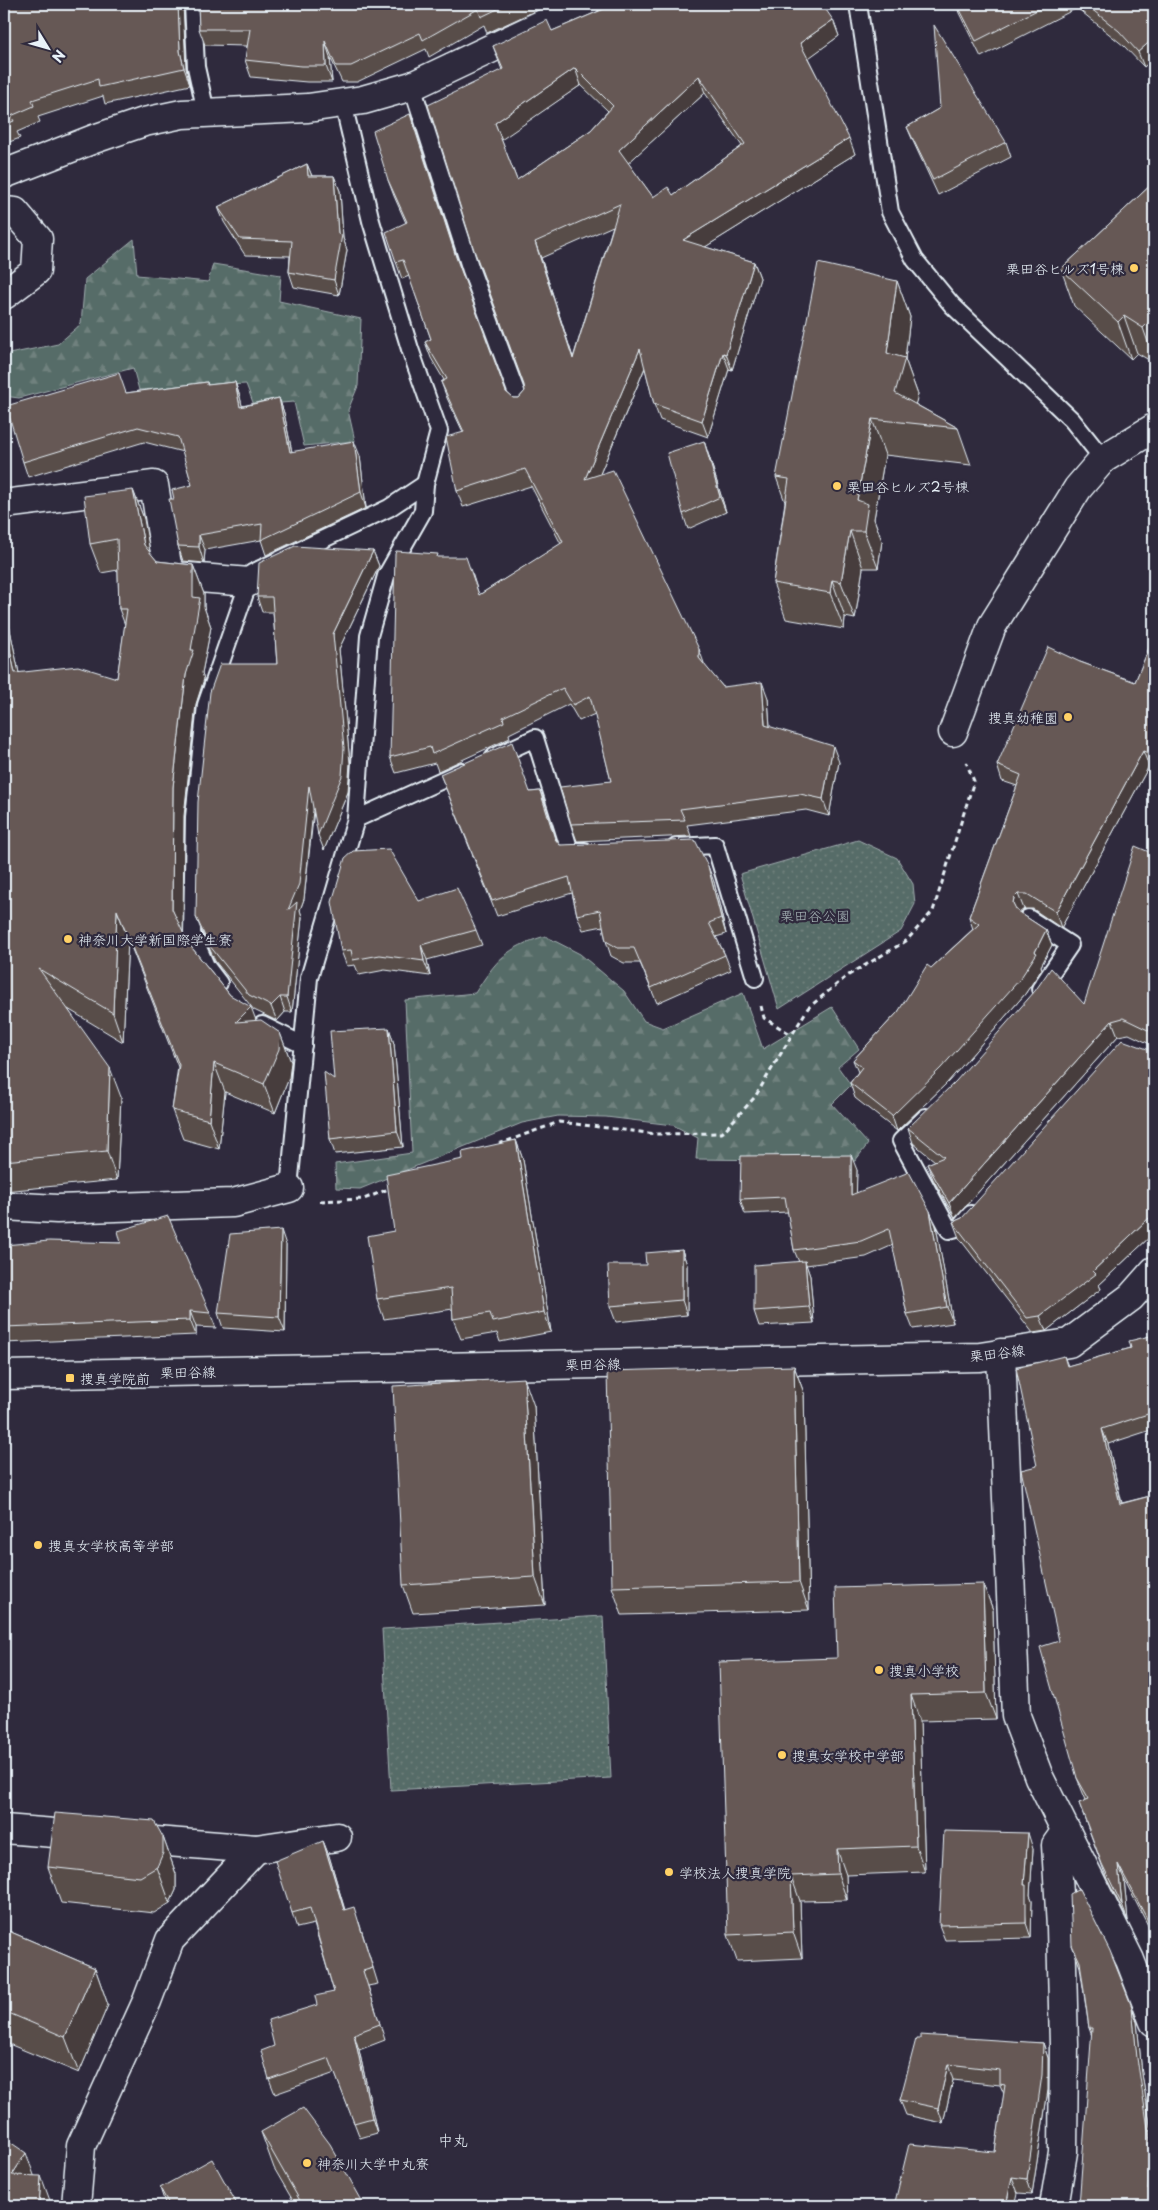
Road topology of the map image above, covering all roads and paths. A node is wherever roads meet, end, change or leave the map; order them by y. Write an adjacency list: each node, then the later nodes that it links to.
1 (192, 4): 6 (lane)
2 (586, 4): 4 (street)
3 (858, 4): 12 (lane)
4 (412, 86): 5 (street); 10 (lane)
5 (343, 103): 6 (street); 13 (lane)
6 (206, 112): 7 (street)
7 (4, 174)
8 (4, 211): 9 (street)
9 (4, 296)
10 (521, 405)
11 (1154, 428): 12 (street)
12 (1103, 459): 16 (street)
13 (425, 484): 15 (lane); 17 (lane)
14 (4, 504): 15 (street)
15 (249, 582): 22 (lane)
16 (953, 732): 25 (path)
17 (356, 819): 19 (lane); 26 (lane)
18 (657, 847): 21 (lane)
19 (599, 850)
20 (1028, 918): 23 (lane)
21 (755, 978): 25 (path)
22 (230, 996)
23 (1033, 1000)
24 (248, 1018): 26 (lane)
25 (792, 1035): 28 (path)
26 (303, 1045): 30 (lane)
27 (941, 1103): 31 (lane)
28 (495, 1146)
29 (399, 1185): 30 (path)
30 (289, 1188): 32 (street)
31 (980, 1204)
32 (4, 1206)
33 (1152, 1279): 34 (street, 栗田谷線)
34 (1002, 1354): 35 (street, 栗田谷線); 37 (street)
35 (4, 1375)
36 (4, 1829): 39 (street)
37 (1066, 1830): 40 (street); 42 (street)
38 (337, 1837): 39 (street)
39 (256, 1849): 41 (street)
40 (1153, 2013)
41 (76, 2206)
42 (1054, 2206)

